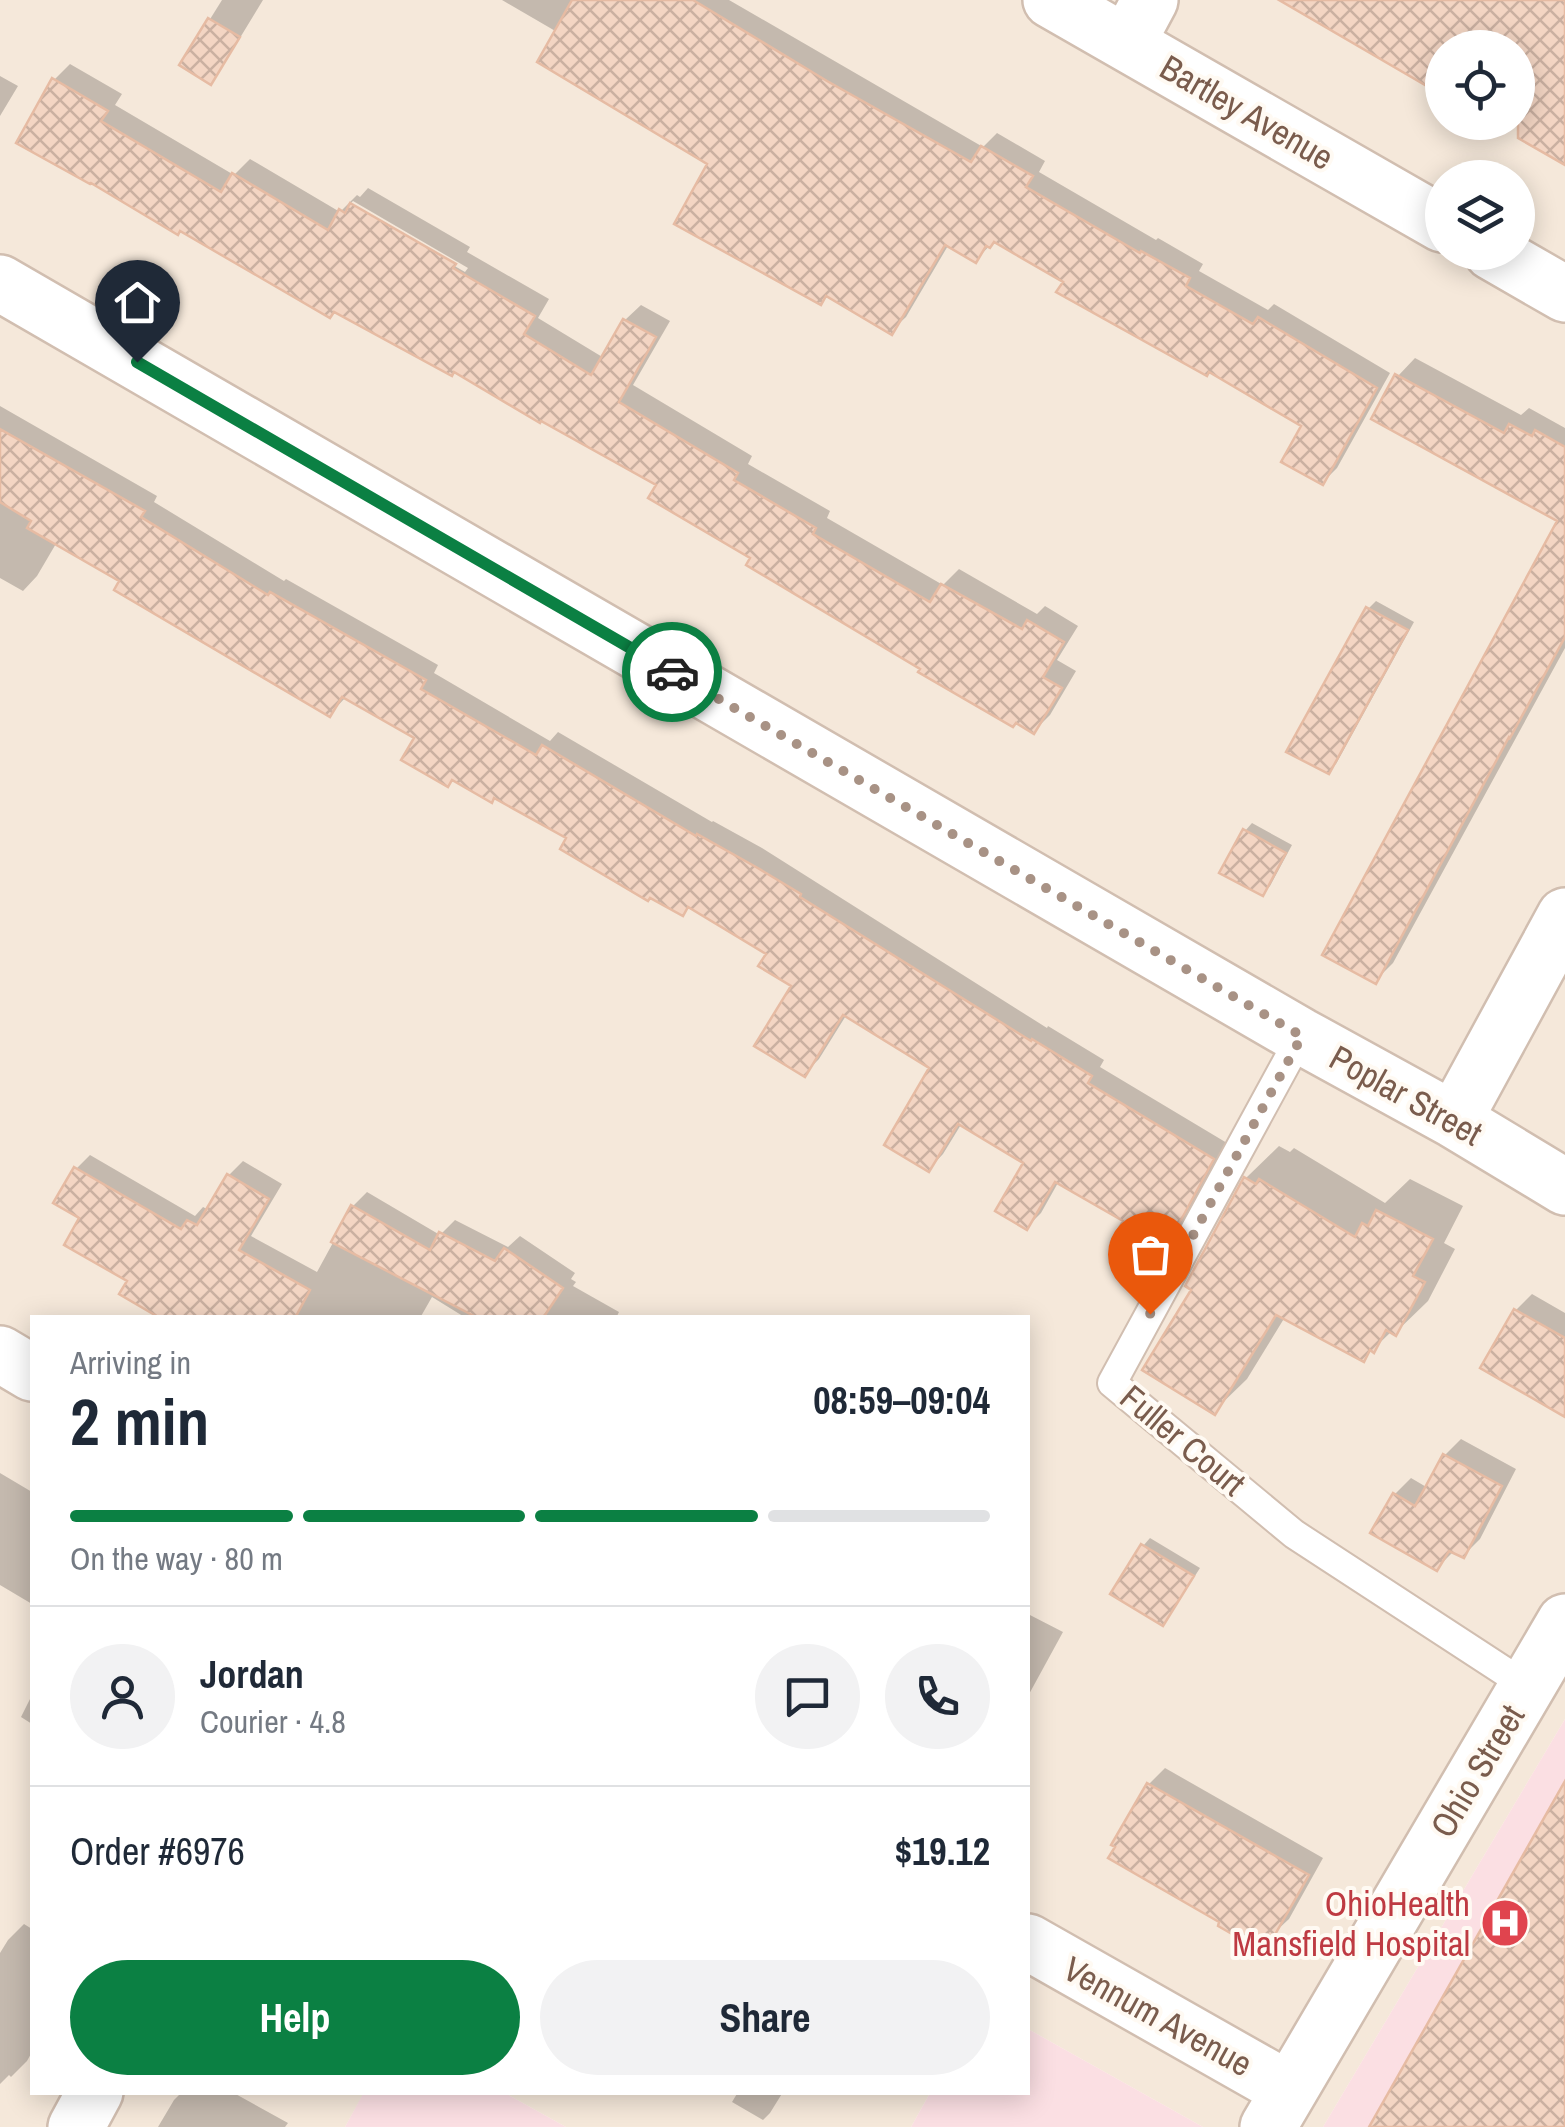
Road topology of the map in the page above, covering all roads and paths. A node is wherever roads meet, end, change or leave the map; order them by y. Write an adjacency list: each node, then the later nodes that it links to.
1 (1051, 0): 2 (street, Bartley Avenue)
2 (1138, 22): 3 (street, Bartley Avenue)
3 (1425, 213)
4 (1523, 270): 6 (street)
5 (0, 283): 8 (street, Poplar Street)
6 (1565, 294)
7 (1565, 916): 9 (street)
8 (1302, 1036): 9 (street, Poplar Street); 14 (lane, Fuller Court)
9 (1454, 1120): 10 (street, Poplar Street)
10 (1565, 1187)
11 (0, 1354): 12 (street)
12 (30, 1372)
13 (1565, 1622): 14 (street, Ohio Street)
14 (1527, 1686): 17 (street, Ohio Street)
15 (1030, 1943): 17 (street, Vennum Avenue)
16 (93, 2095): 18 (street)
17 (1278, 2108)
18 (76, 2127)

